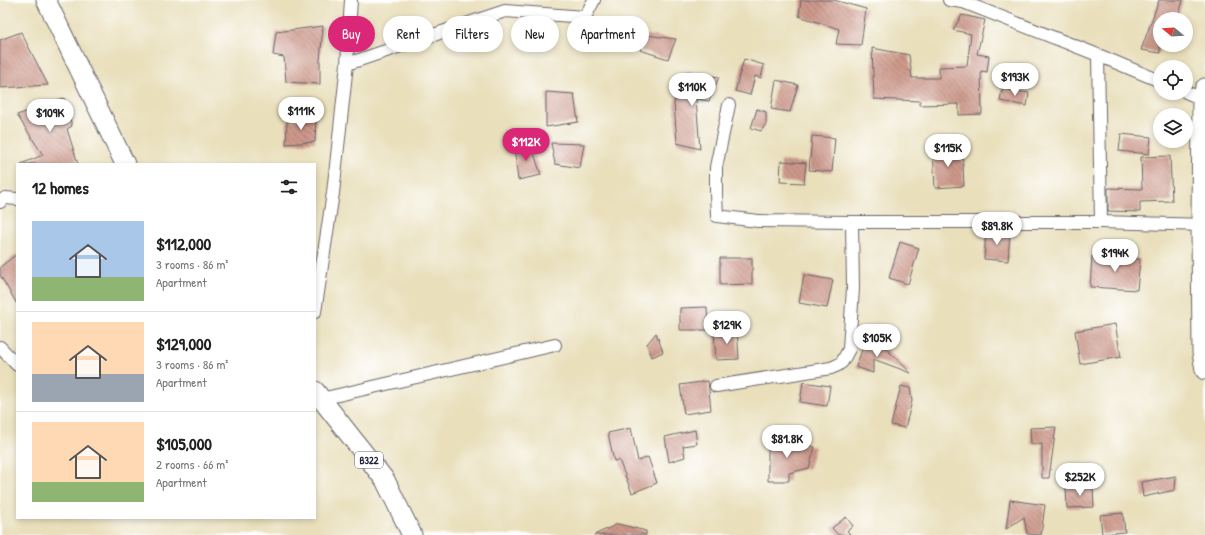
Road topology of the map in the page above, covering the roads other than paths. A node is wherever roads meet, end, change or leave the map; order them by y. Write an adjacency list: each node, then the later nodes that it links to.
1 (46, 0): 11 (main road)
2 (351, 0): 6 (street)
3 (594, 0): 6 (street)
4 (949, 0): 5 (street)
5 (1098, 55): 7 (street); 15 (street)
6 (347, 64): 17 (street)
7 (1153, 78)
8 (1198, 93): 10 (main road)
9 (729, 105): 14 (street)
10 (1203, 128): 16 (main road)
11 (125, 163)
12 (16, 199): 13 (street)
13 (0, 202)
14 (852, 222): 15 (street); 22 (street)
15 (1101, 222): 16 (street)
16 (1203, 225): 21 (main road)
17 (316, 305)
18 (555, 345): 23 (street)
19 (0, 347): 20 (street)
20 (16, 364)
21 (1205, 370)
22 (716, 386)
23 (318, 395): 24 (main road, B322)
24 (412, 535)

